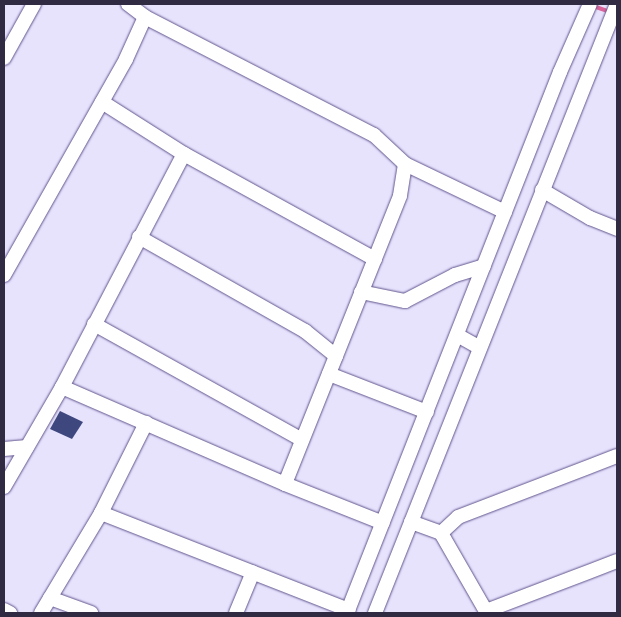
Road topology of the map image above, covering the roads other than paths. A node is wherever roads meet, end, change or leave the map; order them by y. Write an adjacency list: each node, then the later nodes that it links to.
1 (34, 4): 8 (street)
2 (128, 4): 5 (street)
3 (590, 4): 6 (street)
4 (617, 4): 7 (street)
5 (145, 17): 9 (street); 11 (street)
6 (574, 44): 7 (street); 13 (street)
7 (596, 52): 12 (street)
8 (4, 55)
9 (102, 102): 10 (street); 18 (street)
10 (184, 154): 15 (street); 16 (street)
11 (405, 164): 13 (street); 16 (street)
12 (542, 190): 14 (street); 22 (street)
13 (505, 212): 17 (street)
14 (617, 229)
15 (139, 237): 20 (street); 23 (street)
16 (375, 259): 19 (street)
17 (484, 266): 19 (street); 21 (street)
18 (4, 275)
19 (361, 292): 23 (street)
20 (94, 324): 25 (street); 28 (street)
21 (456, 335): 22 (street); 26 (street)
22 (480, 348): 36 (street)
23 (336, 356): 24 (street)
24 (329, 374): 26 (street); 28 (street)
25 (62, 387): 27 (street); 29 (street)
26 (426, 412): 35 (street)
27 (146, 423): 32 (street); 34 (street)
28 (302, 440): 32 (street)
29 (27, 448): 30 (street); 33 (street)
30 (4, 449)
31 (617, 456): 37 (street)
32 (285, 484): 35 (street)
33 (4, 487)
34 (101, 513): 39 (street); 40 (street)
35 (383, 522): 42 (street)
36 (411, 522): 37 (street); 48 (street)
37 (441, 533): 43 (street)
38 (617, 561): 43 (street)
39 (253, 572): 42 (street); 47 (street)
40 (50, 598): 45 (street); 46 (street)
41 (4, 610): 44 (street)
42 (348, 612)
43 (486, 612)
44 (10, 613)
45 (41, 613)
46 (91, 613)
47 (236, 613)
48 (375, 613)

